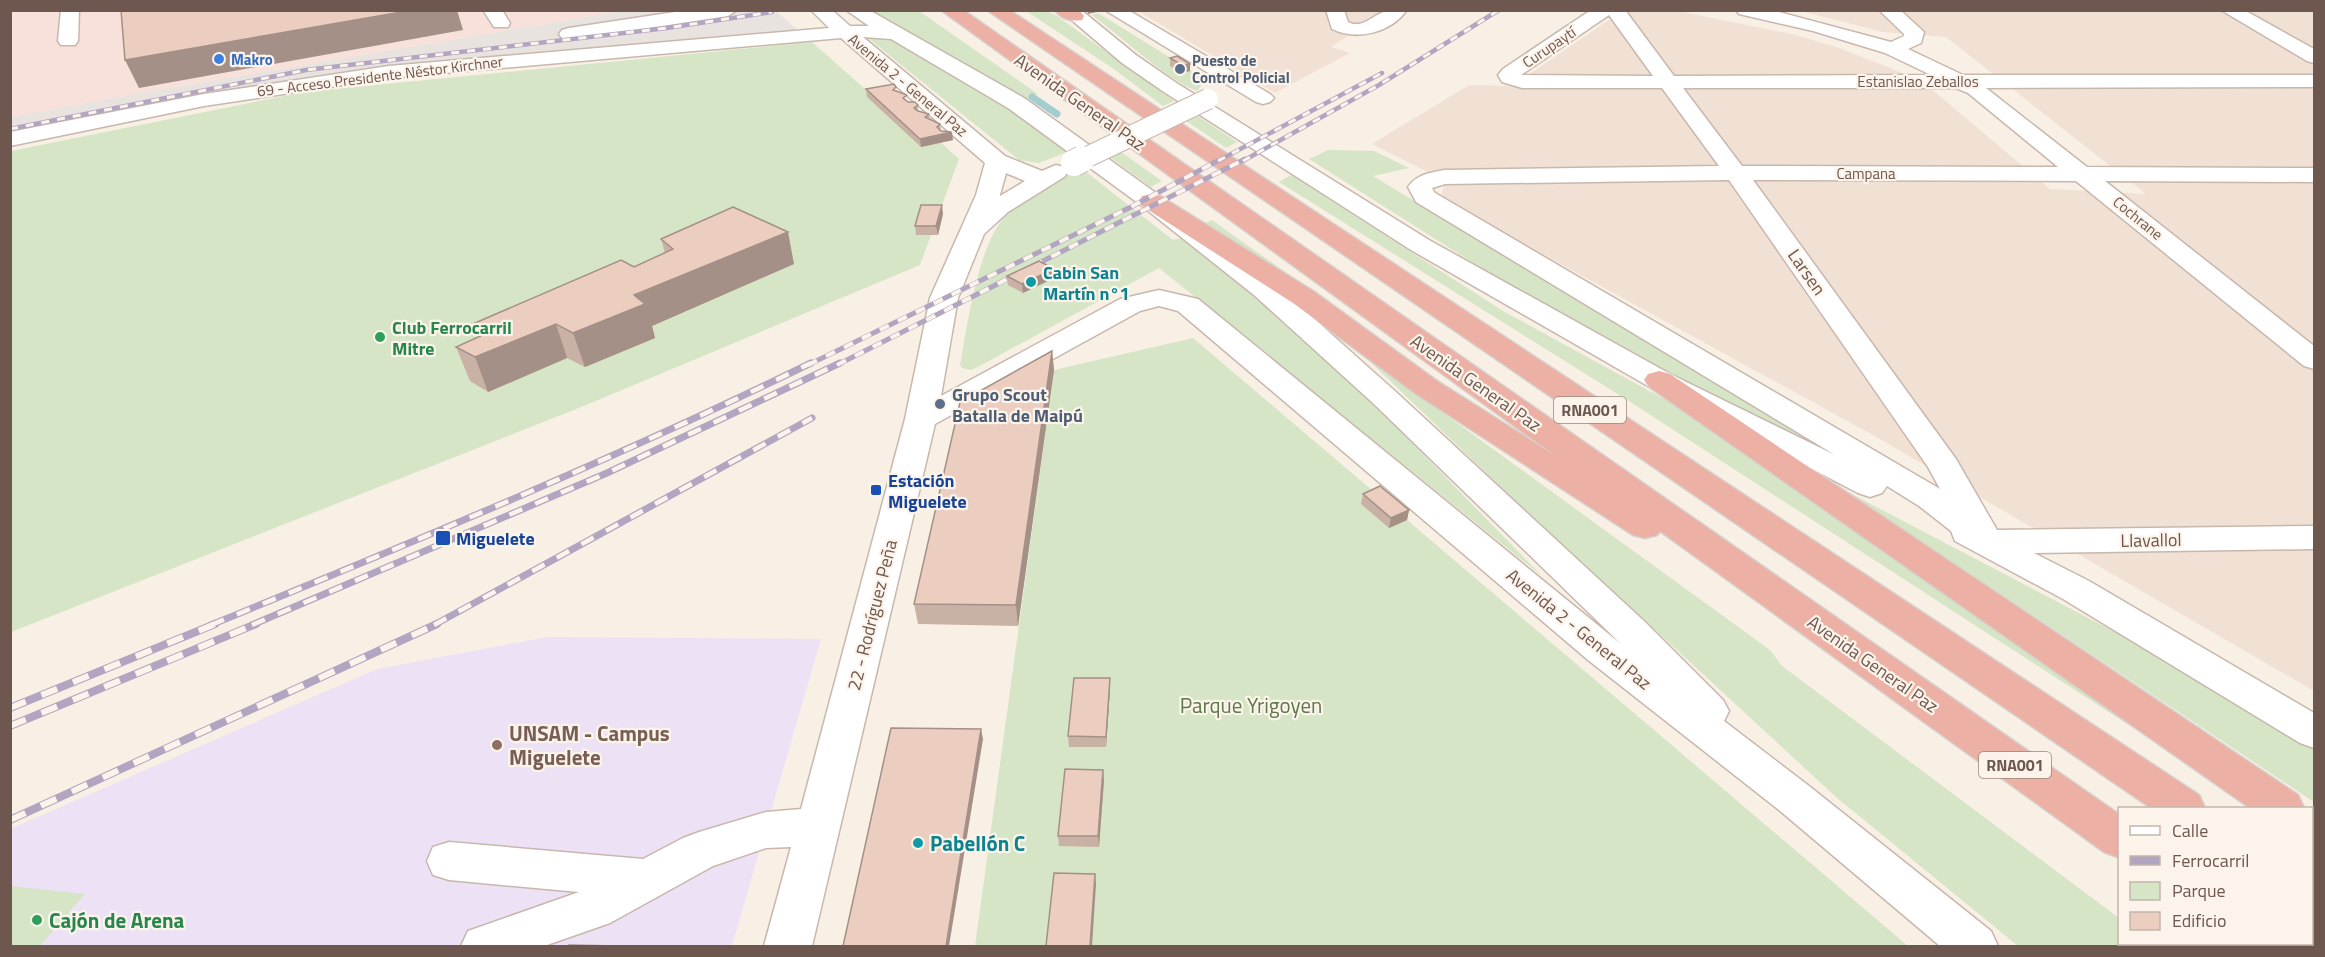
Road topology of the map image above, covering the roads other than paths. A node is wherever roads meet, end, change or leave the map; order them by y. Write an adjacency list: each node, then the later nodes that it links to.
1 (70, 10): 21 (street)
2 (728, 10): 18 (street)
3 (855, 10): 17 (street)
4 (950, 10): 44 (highway, Avenida General Paz / RNA001)
5 (996, 10): 47 (highway, Avenida General Paz / RNA001)
6 (1114, 10): 24 (street)
7 (1335, 10): 8 (street)
8 (1398, 10)
9 (1604, 10): 27 (street, Curupaytí)
10 (1615, 10): 28 (street, Larsen)
11 (1745, 10): 22 (street, Cochrane)
12 (1888, 10): 22 (street)
13 (2230, 10): 23 (street)
14 (1070, 12): 40 (street)
15 (824, 14): 16 (street, Avenida 2 - General Paz); 19 (street, 69 - Acceso Presidente Néstor Kirchner)
16 (846, 32): 17 (street, 69 - Acceso Presidente Néstor Kirchner); 19 (street, 69 - Acceso Presidente Néstor Kirchner); 32 (street, Avenida 2 - General Paz)
17 (896, 34): 37 (street)
18 (549, 37)
19 (753, 39): 31 (street, 69 - Acceso Presidente Néstor Kirchner)
20 (515, 41): 30 (street)
21 (68, 42)
22 (1892, 49): 25 (street, Cochrane)
23 (2314, 57)
24 (1220, 74): 29 (street); 36 (street, 22 - Rodríguez Peña, bridge)
25 (1959, 80): 26 (street, Estanislao Zeballos); 28 (street, Estanislao Zeballos); 34 (street, Cochrane)
26 (2314, 81)
27 (1522, 82): 28 (street, Estanislao Zeballos)
28 (1668, 82): 33 (street, Larsen)
29 (1263, 98)
30 (10, 123)
31 (10, 139)
32 (997, 161): 36 (street, Avenida 2 - General Paz); 38 (street)
33 (1734, 173): 34 (street, Campana); 43 (street, Larsen); 43 (street, Campana)
34 (2082, 174): 35 (street, Campana); 39 (street, Cochrane)
35 (2314, 176)
36 (1042, 179): 38 (street, 22 - Rodríguez Peña)
37 (1151, 201): 44 (highway); 46 (street)
38 (970, 234): 41 (street, 22 - Rodríguez Peña)
39 (2314, 360)
40 (1659, 380): 43 (street); 48 (highway)
41 (921, 419): 46 (street, Avenida 2 - General Paz); 49 (street, 22 - Rodríguez Peña)
42 (2314, 537): 43 (street, Llavallol)
43 (1987, 542): 45 (street)
44 (1911, 692): 50 (highway, Avenida General Paz / RNA001)
45 (2314, 732)
46 (1794, 798): 55 (street, Avenida 2 - General Paz)
47 (2183, 807)
48 (2282, 807)
49 (819, 826): 52 (street); 54 (street, 22 - Rodríguez Peña)
50 (2118, 838)
51 (450, 861): 52 (street)
52 (648, 879): 53 (street)
53 (485, 946)
54 (788, 946)
55 (1974, 946)

